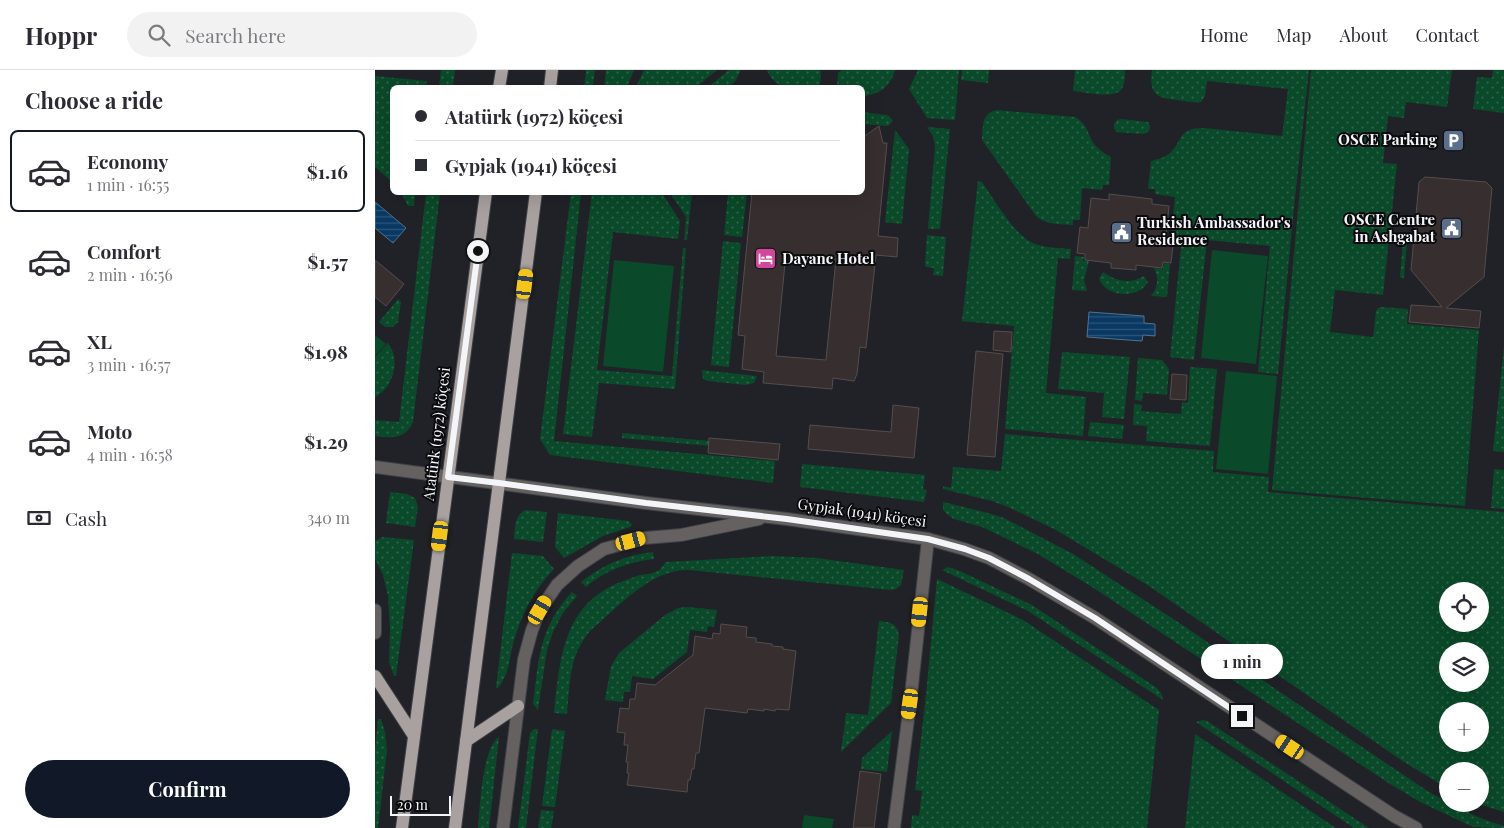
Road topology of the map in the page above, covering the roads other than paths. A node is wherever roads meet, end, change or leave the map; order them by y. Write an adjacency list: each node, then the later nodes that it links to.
1 (502, 70): 3 (main road)
2 (552, 70): 4 (main road)
3 (500, 85)
4 (550, 85)
5 (485, 195): 8 (main road, Atatürk (1972) köçesi)
6 (536, 195): 9 (main road)
7 (375, 467): 8 (street, Gypjak (1941) köçesi)
8 (448, 477): 9 (street, Gypjak (1941) köçesi); 16 (main road, Atatürk (1972) köçesi)
9 (499, 483): 10 (street, Gypjak (1941) köçesi); 17 (main road)
10 (771, 517): 11 (street, Gypjak (1941) köçesi); 15 (street)
11 (928, 539): 21 (street); 22 (street, Gypjak (1941) köçesi)
12 (375, 610): 13 (street)
13 (375, 633)
14 (375, 676): 16 (main road)
15 (518, 706): 17 (main road); 20 (street)
16 (414, 736): 18 (main road, Atatürk (1972) köçesi)
17 (466, 741): 19 (main road)
18 (402, 828)
19 (455, 828)
20 (503, 828)
21 (894, 828)
22 (1416, 828)

